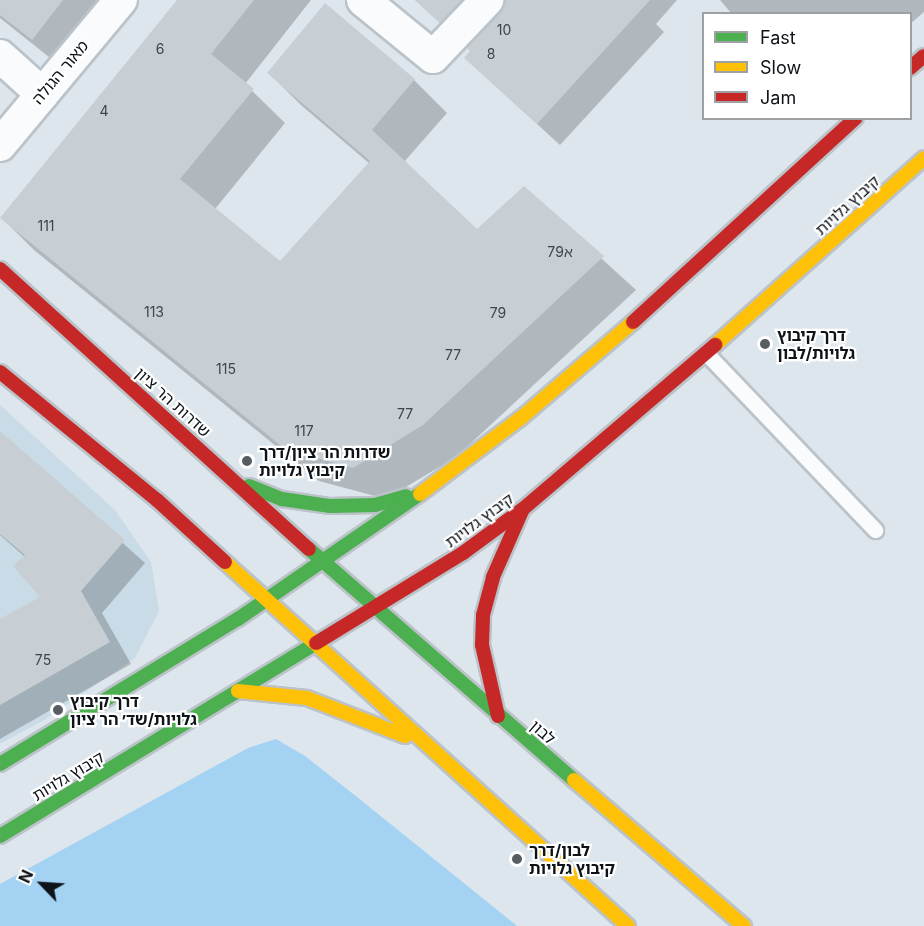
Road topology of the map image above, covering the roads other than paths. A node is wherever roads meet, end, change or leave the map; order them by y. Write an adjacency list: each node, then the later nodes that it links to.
1 (121, 0): 7 (street, מאור הגולה)
2 (363, 0): 3 (street)
3 (486, 0)
4 (0, 56): 7 (street)
5 (924, 56): 6 (main road)
6 (912, 66)
7 (42, 94): 9 (street, מאור הגולה)
8 (854, 120): 15 (main road)
9 (0, 145)
10 (924, 158): 12 (main road, קיבוץ גלויות)
11 (0, 269): 14 (main road, שדרות הר ציון)
12 (706, 353): 16 (main road, קיבוץ גלויות); 17 (lane)
13 (0, 372): 19 (main road)
14 (230, 476): 15 (main road); 18 (main road, שדרות הר ציון)
15 (435, 484): 18 (main road)
16 (523, 509): 20 (main road, קיבוץ גלויות); 23 (main road)
17 (875, 530)
18 (323, 561): 19 (main road); 20 (main road, לבון)
19 (267, 600): 21 (main road); 25 (main road)
20 (375, 609): 21 (main road, קיבוץ גלויות); 23 (main road, לבון)
21 (315, 643): 22 (main road, קיבוץ גלויות); 24 (main road)
22 (238, 691): 24 (main road); 26 (main road, קיבוץ גלויות)
23 (498, 716): 28 (main road, לבון)
24 (436, 753): 27 (main road)
25 (0, 764)
26 (0, 836)
27 (628, 926)
28 (744, 926)

